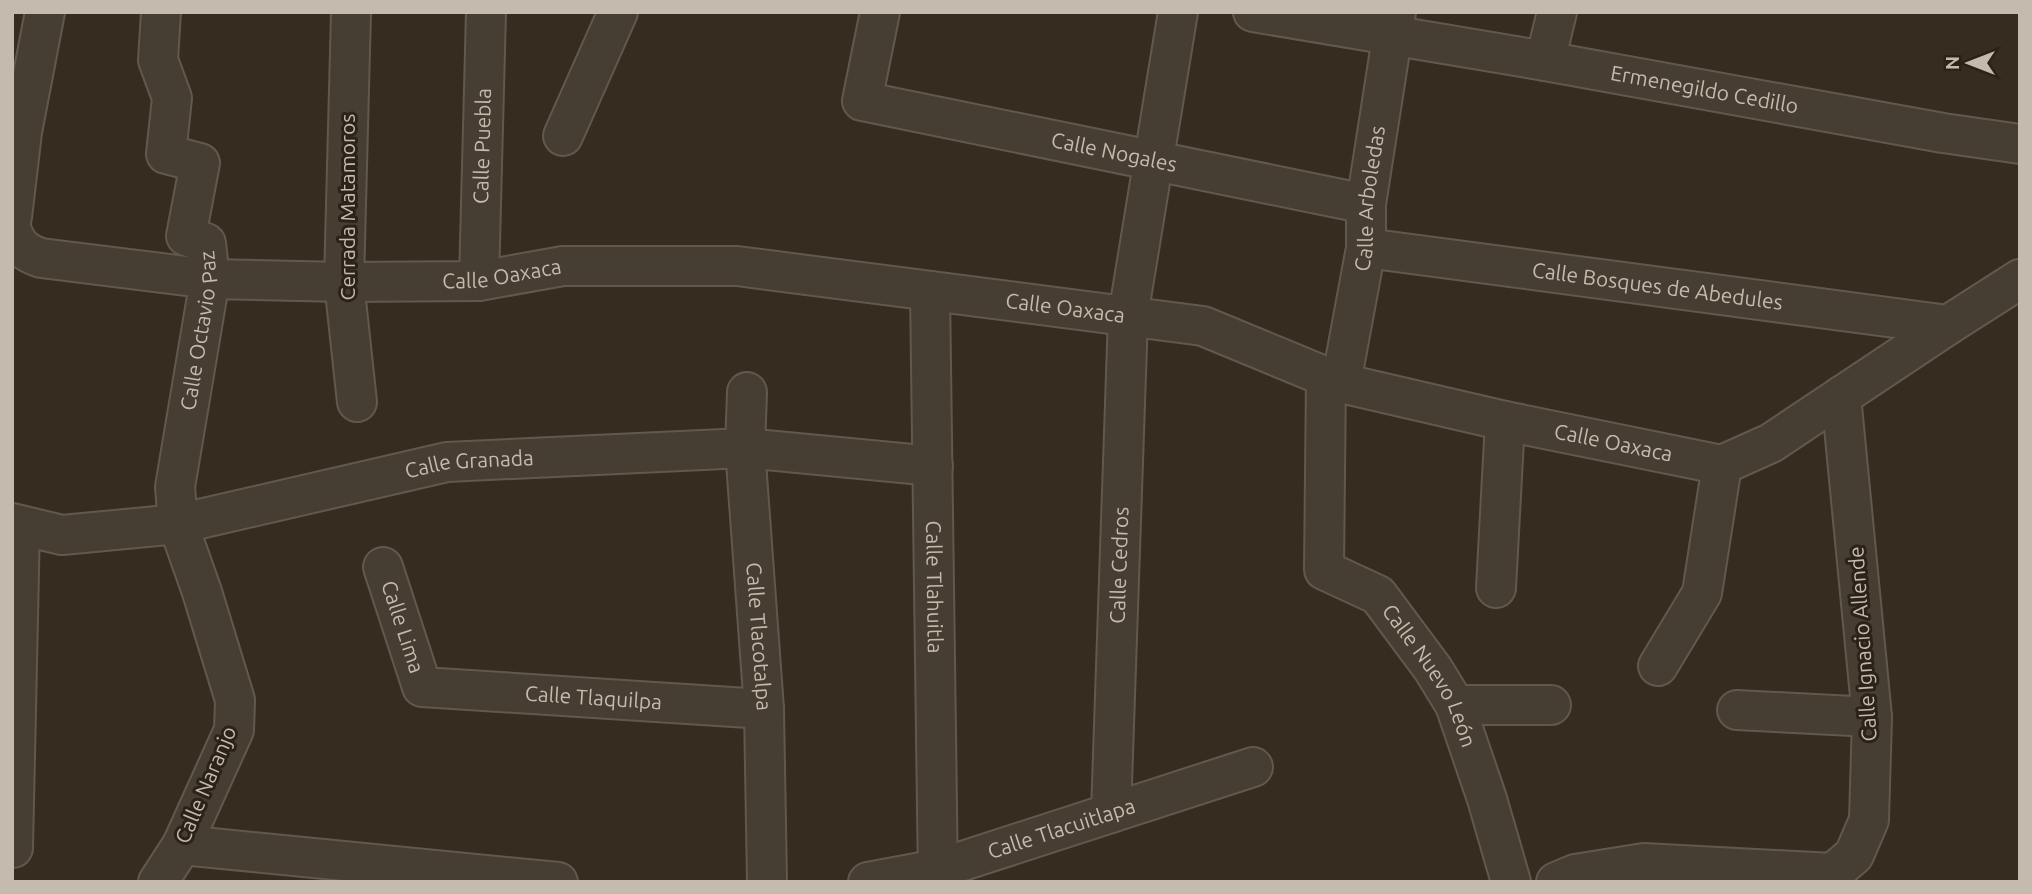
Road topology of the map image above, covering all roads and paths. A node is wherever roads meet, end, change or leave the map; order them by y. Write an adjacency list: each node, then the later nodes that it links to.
1 (45, 12): 12 (street)
2 (161, 12): 20 (street, Calle Octavio Paz)
3 (351, 12): 23 (street, Cerrada Matamoros)
4 (486, 12): 22 (street, Calle Puebla)
5 (618, 12): 13 (street)
6 (880, 12): 15 (street, Calle Nogales)
7 (1178, 12): 15 (street, Calle Cedros)
8 (1254, 12): 10 (street, Ermenegildo Cedillo)
9 (1556, 12): 11 (street)
10 (1393, 24): 11 (street, Ermenegildo Cedillo); 16 (street, Calle Arboledas)
11 (1545, 61): 14 (street, Ermenegildo Cedillo)
12 (17, 132): 17 (street)
13 (563, 136)
14 (2020, 144)
15 (1154, 161): 16 (street, Calle Nogales); 25 (street, Calle Cedros)
16 (1366, 204): 19 (street, Calle Arboledas)
17 (12, 217)
18 (12, 231): 20 (street, Calle Oaxaca)
19 (1366, 248): 26 (street, Calle Bosques de Abedules); 27 (street, Calle Arboledas)
20 (210, 279): 23 (street, Calle Oaxaca); 36 (street, Calle Octavio Paz)
21 (2020, 279): 26 (street)
22 (480, 281): 23 (street, Calle Oaxaca); 24 (street, Calle Oaxaca)
23 (344, 282): 30 (street, Cerrada Matamoros)
24 (930, 291): 25 (street, Calle Oaxaca); 34 (street, Calle Tlahuitla)
25 (1128, 316): 27 (street, Calle Oaxaca); 47 (street, Calle Cedros)
26 (1948, 325): 29 (street)
27 (1334, 380): 31 (street, Calle Oaxaca); 41 (street, Calle Nuevo León)
28 (747, 392): 32 (street, Calle Tlacotalpa)
29 (1841, 396): 33 (street); 45 (street, Calle Ignacio Allende)
30 (357, 402)
31 (1505, 421): 33 (street, Calle Oaxaca); 38 (street)
32 (745, 448): 34 (street, Calle Granada); 36 (street, Calle Granada); 43 (street, Calle Tlacotalpa)
33 (1722, 465): 39 (street)
34 (933, 466): 50 (street, Calle Tlahuitla)
35 (16, 524): 36 (street, Calle Granada); 49 (street)
36 (178, 524): 48 (street, Calle Naranjo)
37 (383, 567): 40 (street, Calle Lima)
38 (1496, 588)
39 (1658, 666)
40 (422, 687): 43 (street, Calle Tlaquilpa)
41 (1455, 705): 42 (street); 56 (street, Calle Nuevo León)
42 (1551, 705)
43 (764, 709): 54 (street, Calle Tlacotalpa)
44 (1737, 710): 45 (street)
45 (1872, 717): 51 (street, Calle Ignacio Allende)
46 (1253, 767): 47 (street, Calle Tlacuitlapa)
47 (1111, 813): 50 (street, Calle Tlacuitlapa)
48 (182, 845): 52 (street, Calle Naranjo); 53 (street)
49 (13, 848)
50 (938, 875): 55 (street, Calle Tlacuitlapa)
51 (1833, 878): 57 (street)
52 (158, 882)
53 (558, 882)
54 (767, 882)
55 (868, 882)
56 (1511, 882)
57 (1556, 882)

